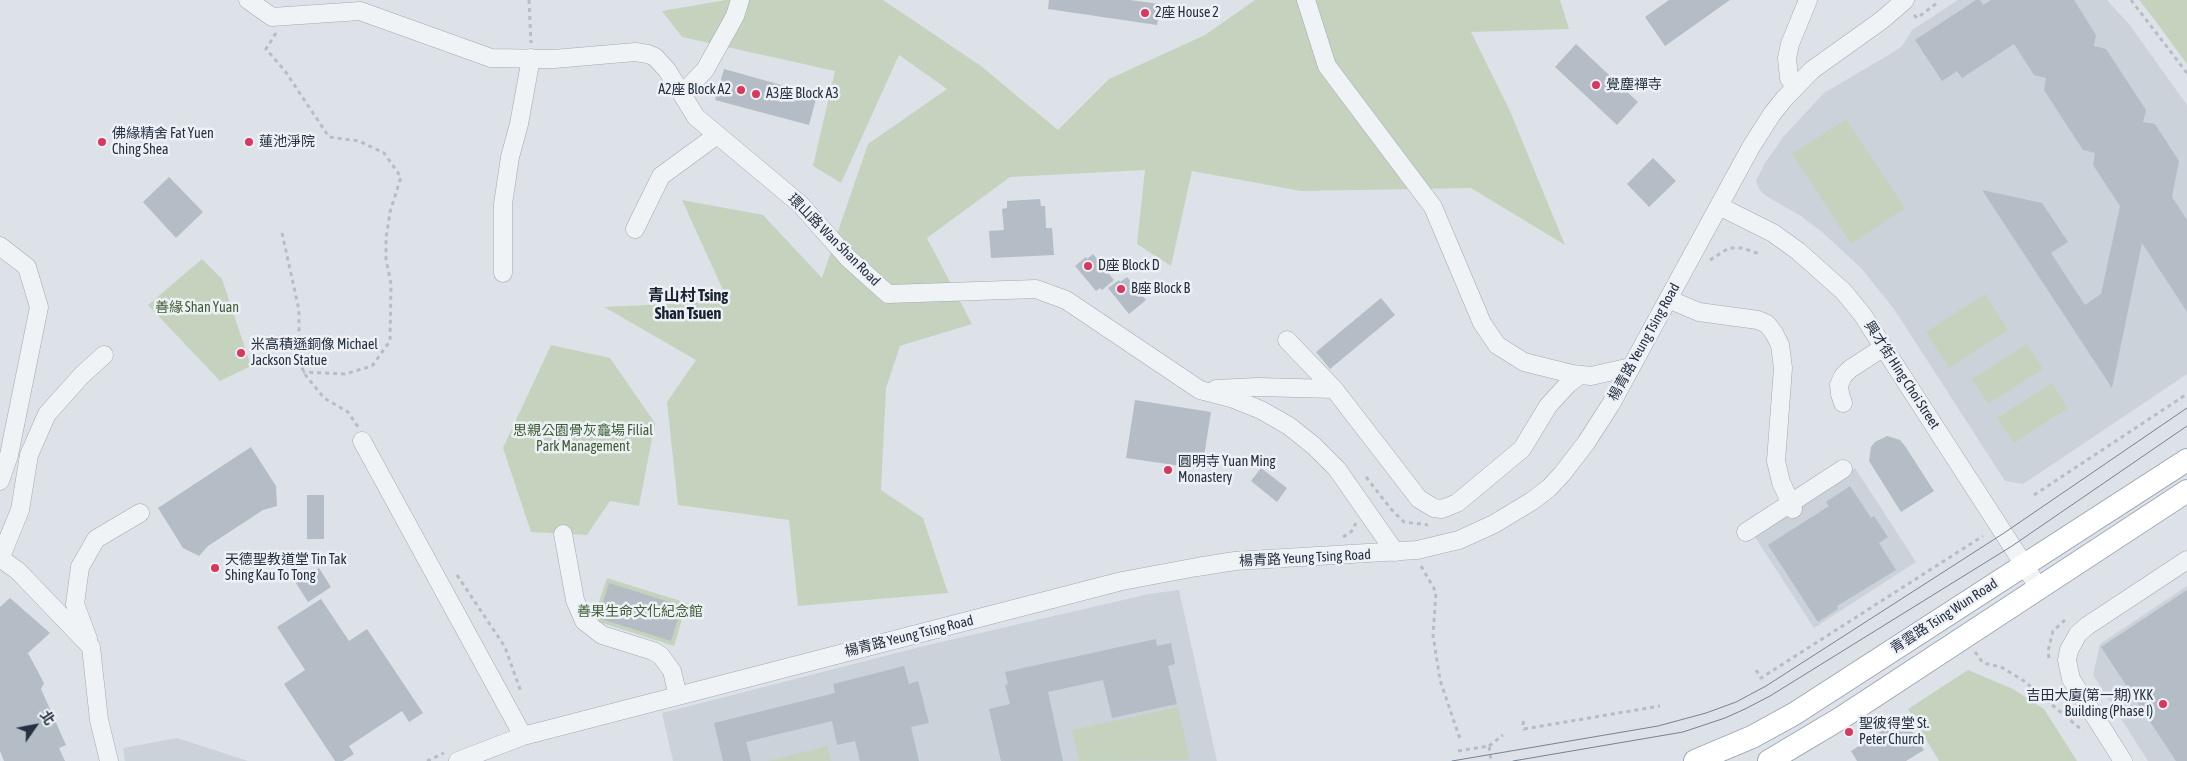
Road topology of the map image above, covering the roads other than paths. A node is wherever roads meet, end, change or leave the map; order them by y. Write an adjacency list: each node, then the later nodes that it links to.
1 (248, 0): 6 (street, 環山路 Wan Shan Road)
2 (740, 0): 8 (street)
3 (1306, 0): 19 (street)
4 (1808, 0): 7 (street)
5 (1905, 0): 7 (street, 楊青路 Yeung Tsing Road)
6 (531, 58): 8 (street, 環山路 Wan Shan Road); 13 (street)
7 (1795, 87): 10 (street, 楊青路 Yeung Tsing Road)
8 (682, 94): 9 (street, 環山路 Wan Shan Road)
9 (717, 135): 11 (street); 21 (street, 環山路 Wan Shan Road)
10 (1719, 206): 14 (street, 楊青路 Yeung Tsing Road); 16 (street, 興才街 Hing Choi Street)
11 (635, 228)
12 (0, 246): 26 (street)
13 (503, 273)
14 (1668, 299): 18 (street, 楊青路 Yeung Tsing Road); 28 (street)
15 (1287, 340): 20 (street)
16 (1884, 347): 22 (street); 35 (street, 興才街 Hing Choi Street)
17 (104, 355): 33 (street)
18 (1631, 366): 19 (street); 32 (street, 楊青路 Yeung Tsing Road)
19 (1580, 375): 20 (street)
20 (1334, 389): 21 (street)
21 (1200, 390): 32 (street, 環山路 Wan Shan Road)
22 (1843, 403)
23 (362, 442): 39 (street)
24 (2187, 460): 35 (main road, 青雲路 Tsing Wun Road)
25 (1843, 469): 28 (street)
26 (0, 481)
27 (2187, 491): 36 (main road, 青雲路 Tsing Wun Road)
28 (1792, 506): 30 (street)
29 (140, 513): 37 (street)
30 (1746, 532)
31 (563, 534): 38 (street)
32 (1395, 552): 38 (street, 楊青路 Yeung Tsing Road)
33 (0, 559): 37 (street)
34 (2187, 560): 44 (street)
35 (2024, 564): 36 (street, 興才街 Hing Choi Street); 42 (main road, 青雲路 Tsing Wun Road)
36 (2039, 588): 43 (main road, 青雲路 Tsing Wun Road)
37 (90, 647): 41 (street)
38 (678, 696): 39 (street, 楊青路 Yeung Tsing Road)
39 (523, 736): 40 (street, 楊青路 Yeung Tsing Road)
40 (453, 756)
41 (109, 761)
42 (1695, 761)
43 (1769, 761)
44 (2123, 761)

